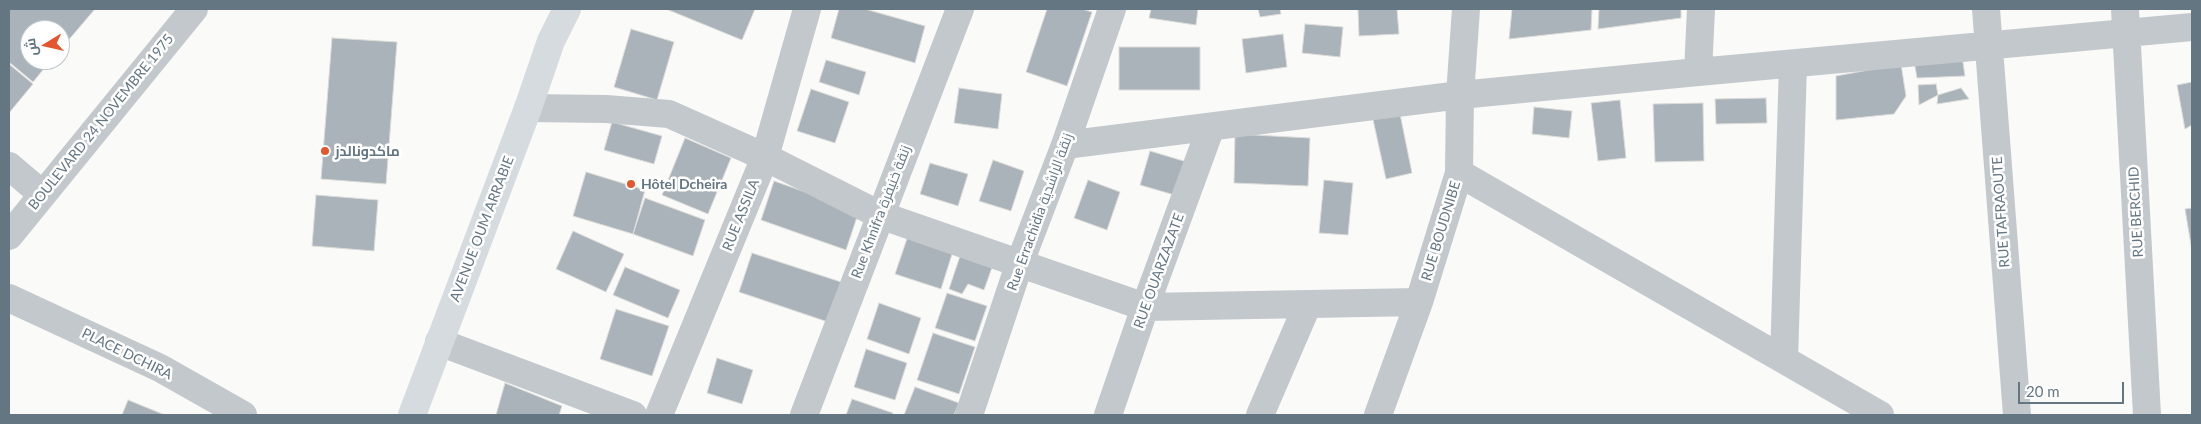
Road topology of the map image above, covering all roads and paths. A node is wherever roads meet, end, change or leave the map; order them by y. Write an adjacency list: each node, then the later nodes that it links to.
1 (194, 9): 23 (street, BOULEVARD 24 NOVEMBRE 1975)
2 (548, 9): 12 (street, AVENUE OUM ARRABIE)
3 (567, 9): 12 (street, AVENUE OUM ARRABIE)
4 (807, 9): 20 (street, RUE ASSILA)
5 (960, 9): 24 (street, Rue Khnifra زنقة خنيفرة)
6 (1112, 9): 19 (street, Rue Errachidia زنقة الراشدية)
7 (1466, 9): 16 (street, RUE BOUDNIBE)
8 (1701, 9): 15 (street)
9 (1986, 9): 13 (street, RUE TAFRAOUTE)
10 (2126, 21): 11 (street); 13 (street); 44 (street, RUE BERCHID)
11 (2192, 27)
12 (550, 42): 17 (street, AVENUE OUM ARRABIE)
13 (1988, 45): 14 (street); 43 (street, RUE TAFRAOUTE)
14 (1793, 64): 15 (street); 32 (street)
15 (1698, 72): 16 (street)
16 (1460, 95): 18 (street); 22 (street, RUE BOUDNIBE)
17 (528, 108): 20 (street); 31 (street, AVENUE OUM ARRABIE)
18 (1211, 127): 19 (street); 30 (street, RUE OUARZAZATE)
19 (1065, 145): 26 (street, Rue Errachidia زنقة الراشدية)
20 (764, 157): 24 (street); 36 (street, RUE ASSILA)
21 (9, 166): 23 (street)
22 (1459, 173): 28 (street, RUE BOUDNIBE); 32 (street)
23 (42, 194): 25 (street, BOULEVARD 24 NOVEMBRE 1975)
24 (880, 215): 26 (street); 37 (street, Rue Khnifra زنقة خنيفرة)
25 (9, 236)
26 (1020, 265): 30 (street); 38 (street, Rue Errachidia زنقة الراشدية)
27 (9, 298): 33 (street, PLACE DCHIRA)
28 (1419, 302): 29 (street); 41 (street, RUE BOUDNIBE)
29 (1307, 306): 30 (street); 40 (street)
30 (1145, 308): 39 (street, RUE OUARZAZATE)
31 (439, 342): 34 (street, AVENUE OUM ARRABIE); 35 (street)
32 (1784, 360): 42 (street)
33 (243, 415)
34 (412, 415)
35 (633, 415)
36 (659, 415)
37 (804, 415)
38 (969, 415)
39 (1108, 415)
40 (1260, 415)
41 (1378, 415)
42 (1880, 415)
43 (2017, 415)
44 (2147, 415)

